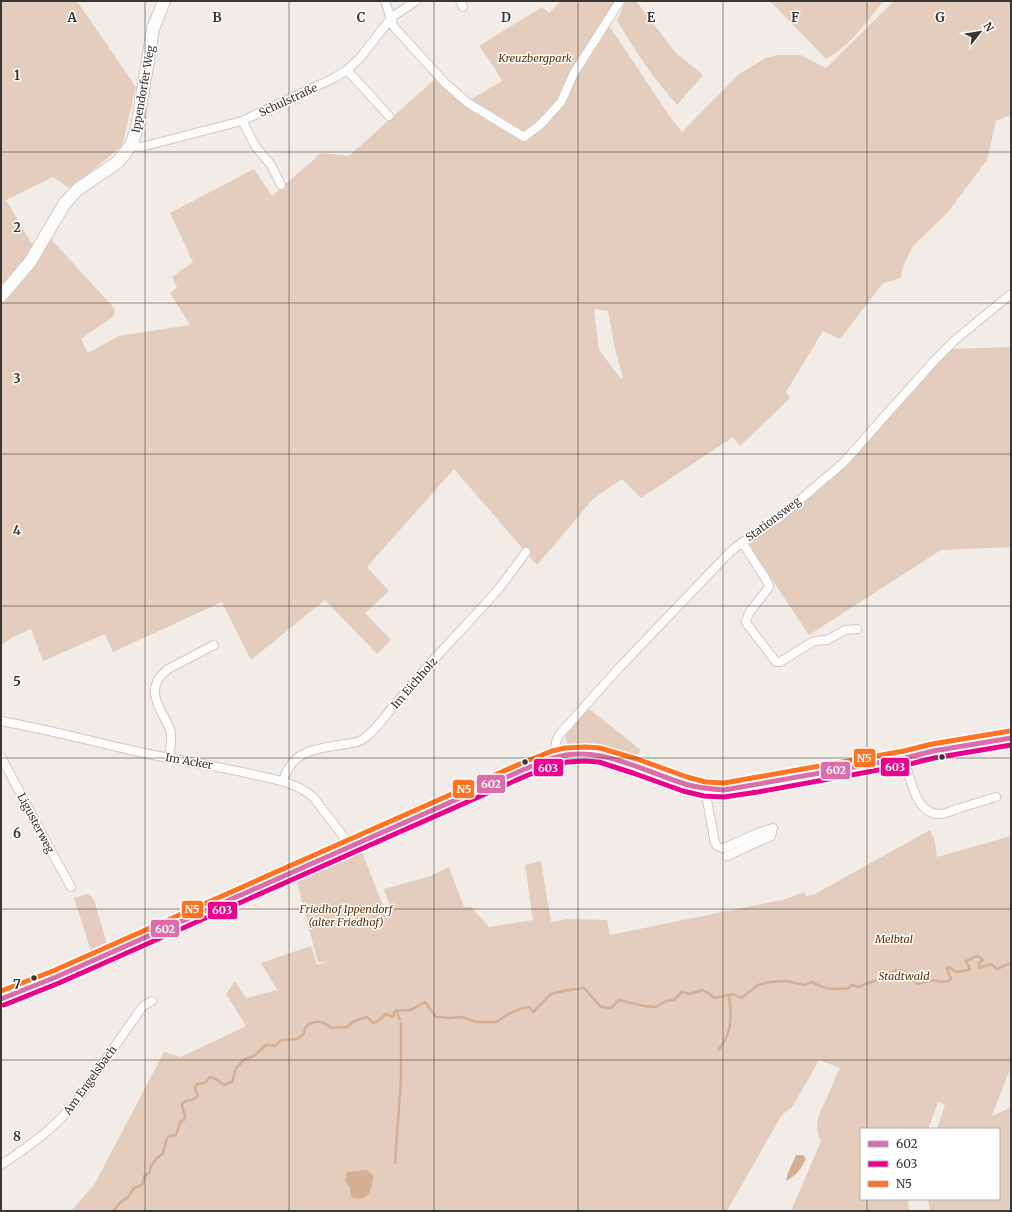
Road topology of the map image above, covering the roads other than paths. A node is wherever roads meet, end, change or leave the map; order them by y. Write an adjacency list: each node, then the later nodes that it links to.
1 (164, 1): 9 (street, Ippendorfer Weg)
2 (385, 1): 5 (street)
3 (416, 1): 5 (street, Schulstraße)
4 (620, 1): 5 (street)
5 (392, 17): 6 (street, Schulstraße)
6 (347, 70): 7 (street); 8 (street, Schulstraße)
7 (389, 116)
8 (242, 120): 9 (street, Schulstraße); 10 (street)
9 (131, 145): 12 (street, Ippendorfer Weg)
10 (281, 185)
11 (1011, 294): 13 (street, Stationsweg)
12 (1, 296)
13 (742, 542): 15 (street); 21 (street, Stationsweg)
14 (526, 552): 23 (street, Im Eichholz)
15 (856, 629)
16 (214, 645): 20 (street)
17 (1, 721): 20 (street, Im Acker)
18 (1011, 738): 22 (street)
19 (1, 758): 28 (street, Ligusterweg)
20 (169, 758): 23 (street, Im Acker)
21 (554, 758): 24 (street); 26 (street)
22 (905, 758): 24 (street); 25 (street)
23 (283, 781): 26 (street, Im Acker)
24 (705, 789): 27 (street)
25 (996, 797)
26 (350, 846): 29 (street)
27 (727, 856)
28 (71, 887)
29 (1, 999)
30 (152, 1001): 31 (street, Am Engelsbach)
31 (1, 1165)

